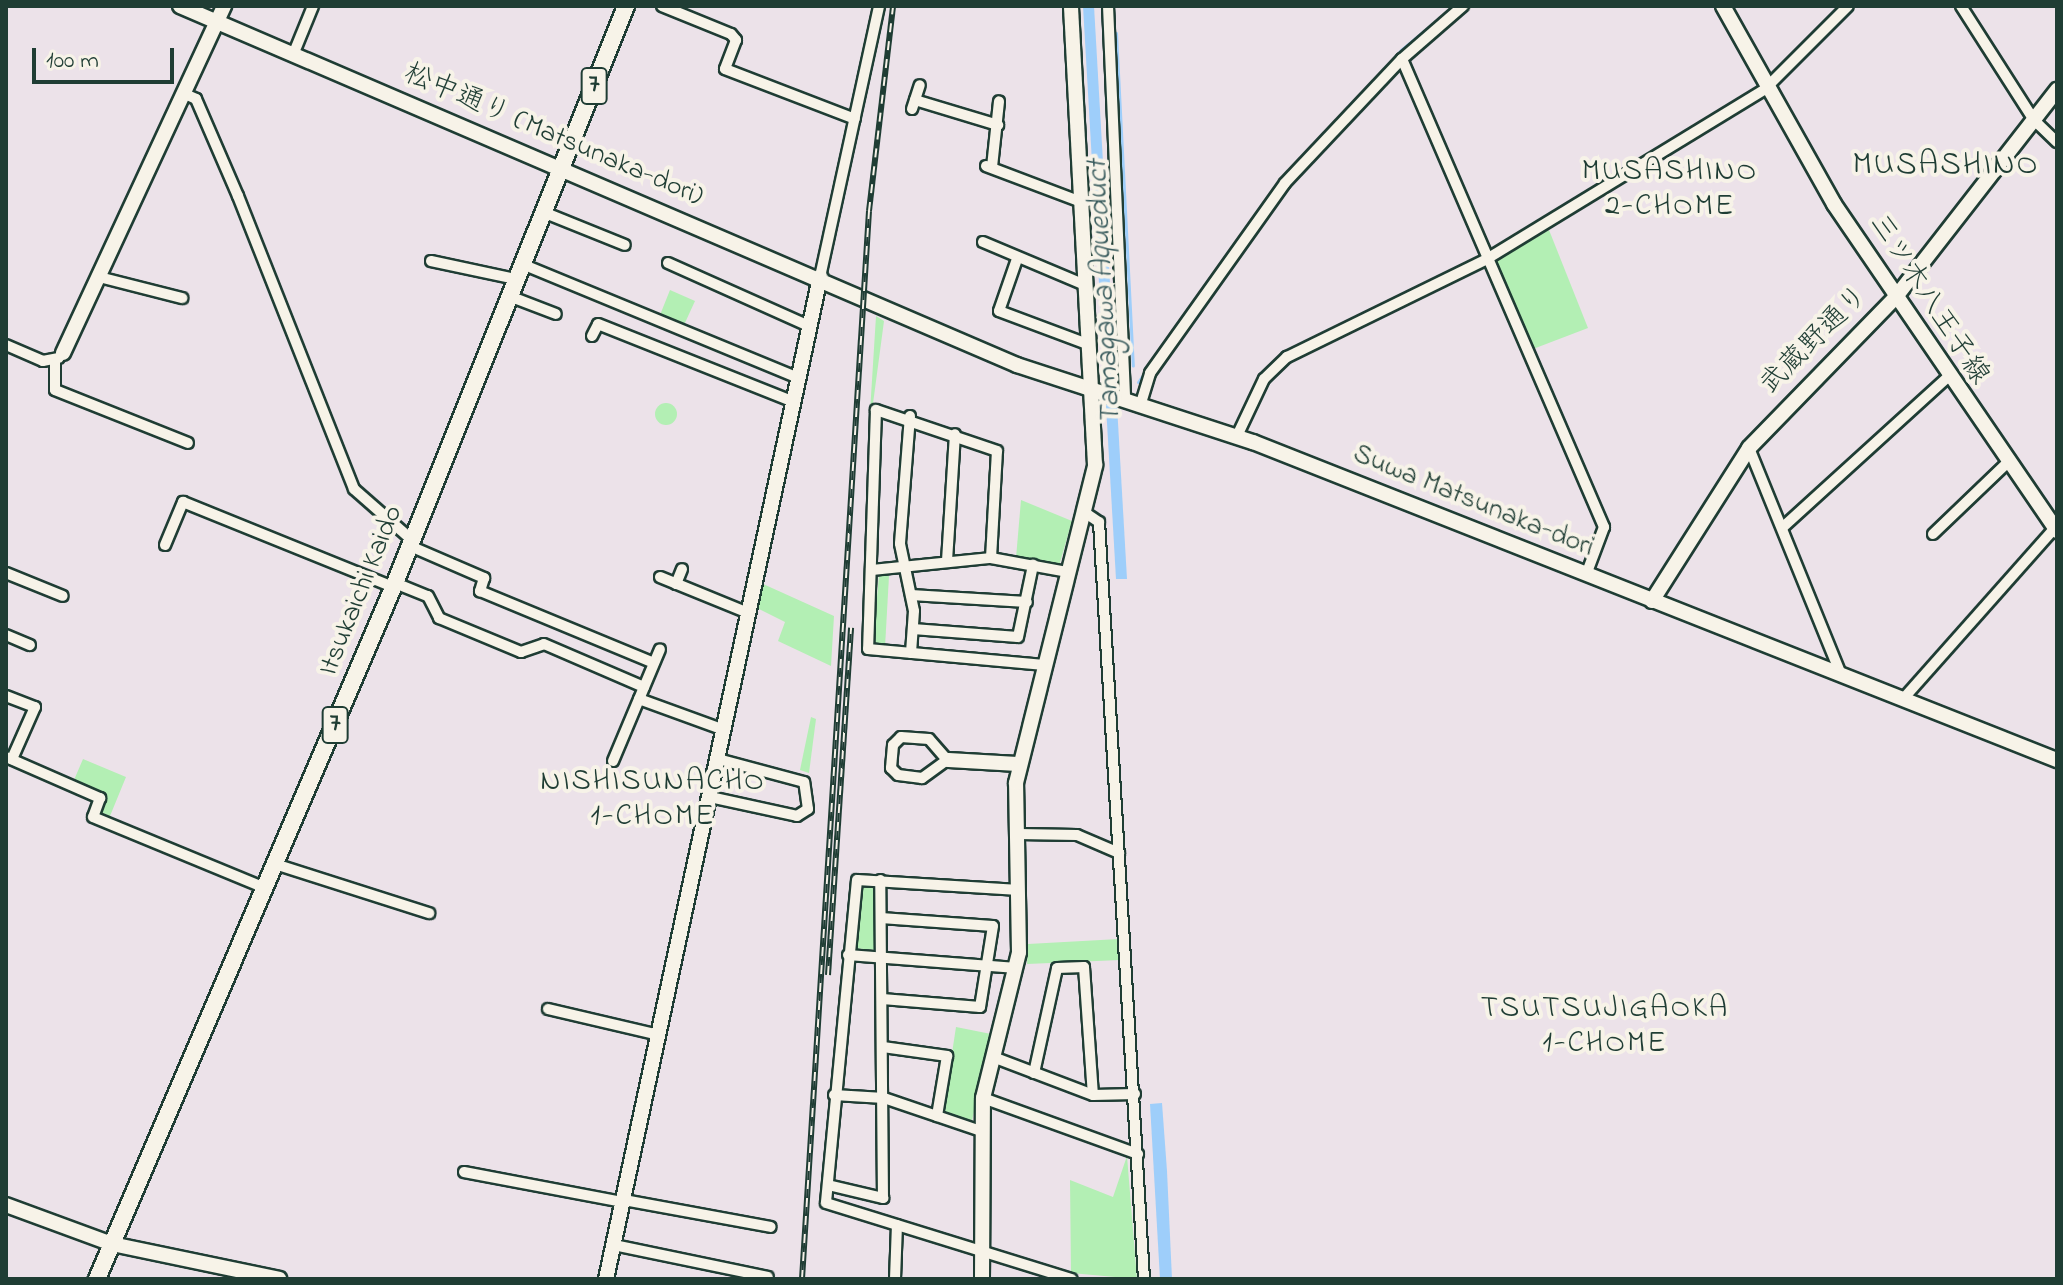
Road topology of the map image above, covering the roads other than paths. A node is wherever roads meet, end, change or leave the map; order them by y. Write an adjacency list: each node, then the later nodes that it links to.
1 (180, 6): 13 (street, 松中通り (Matsunaka-dori))
2 (224, 6): 13 (street)
3 (313, 6): 14 (street)
4 (626, 6): 25 (main road, Itsukaichi Kaido / 7)
5 (662, 6): 21 (street)
6 (879, 6): 21 (street)
7 (1071, 6): 26 (street)
8 (1108, 6): 50 (street)
9 (1463, 6): 15 (street)
10 (1723, 6): 17 (street, 三ツ木八王子線)
11 (1848, 6): 17 (street)
12 (1961, 6): 22 (street)
13 (216, 23): 14 (street, 松中通り (Matsunaka-dori)); 19 (street)
14 (293, 55): 25 (street, 松中通り (Matsunaka-dori))
15 (1402, 59): 31 (street); 52 (street)
16 (920, 85): 23 (street)
17 (1765, 89): 31 (street); 40 (street, 三ツ木八王子線)
18 (2057, 90): 22 (street, 武蔵野通り)
19 (185, 94): 35 (street); 63 (street)
20 (999, 101): 23 (street)
21 (855, 119): 36 (street)
22 (2034, 120): 24 (street); 40 (street, 武蔵野通り)
23 (998, 125): 26 (street)
24 (2057, 142)
25 (561, 166): 27 (main road, Itsukaichi Kaido / 7); 36 (street, 松中通り (Matsunaka-dori))
26 (1084, 203): 37 (street)
27 (543, 212): 29 (street); 34 (main road, Itsukaichi Kaido / 7)
28 (983, 242): 30 (street)
29 (625, 245)
30 (1017, 259): 37 (street); 46 (street)
31 (1487, 259): 55 (street); 73 (street)
32 (431, 261): 34 (street)
33 (674, 267): 43 (street)
34 (519, 271): 38 (main road, Itsukaichi Kaido / 7); 48 (street)
35 (99, 277): 39 (street); 47 (street)
36 (820, 277): 41 (street, 松中通り (Matsunaka-dori)); 43 (street)
37 (1087, 286): 46 (street)
38 (509, 296): 42 (street); 63 (main road, Itsukaichi Kaido / 7)
39 (182, 298)
40 (1895, 298): 49 (street, 三ツ木八王子線); 57 (street, 武蔵野通り)
41 (868, 299): 50 (street, Suwa Matsunaka-dori)
42 (556, 314)
43 (809, 326): 48 (street)
44 (592, 336): 51 (street)
45 (6, 345): 47 (street)
46 (1090, 345): 50 (street)
47 (59, 358): 56 (street)
48 (799, 378): 51 (street)
49 (1947, 378): 58 (street, 三ツ木八王子線); 60 (street)
50 (1110, 394): 52 (street, Suwa Matsunaka-dori); 59 (street)
51 (794, 402): 81 (street)
52 (1141, 403): 55 (street, Suwa Matsunaka-dori)
53 (910, 416): 54 (street); 69 (street); 70 (street)
54 (955, 434): 65 (street); 66 (street)
55 (1237, 436): 73 (street, Suwa Matsunaka-dori)
56 (188, 443)
57 (1749, 448): 60 (street); 79 (street, 武蔵野通り)
58 (2006, 464): 61 (street, 三ツ木八王子線); 62 (street)
59 (1084, 512): 71 (street); 103 (street)
60 (1783, 527): 89 (street)
61 (2056, 530): 93 (street)
62 (1933, 534)
63 (411, 543): 76 (main road, Itsukaichi Kaido / 7); 87 (street)
64 (165, 545): 76 (street)
65 (991, 558): 66 (street); 67 (street)
66 (947, 561): 69 (street)
67 (1033, 565): 71 (street); 80 (street)
68 (682, 569): 75 (street)
69 (905, 569): 70 (street); 77 (street)
70 (872, 570): 86 (street)
71 (1067, 572): 88 (street)
72 (6, 573): 78 (street)
73 (1586, 575): 79 (street, Suwa Matsunaka-dori)
74 (660, 577): 75 (street)
75 (676, 584): 81 (street)
76 (394, 585): 90 (street); 104 (main road, Itsukaichi Kaido / 7)
77 (911, 595): 80 (street); 82 (street)
78 (63, 596)
79 (1652, 601): 89 (street, Suwa Matsunaka-dori)
80 (1027, 602): 82 (street)
81 (748, 613): 94 (street)
82 (913, 629): 86 (street)
83 (6, 635): 84 (street)
84 (30, 645)
85 (660, 649): 87 (street)
86 (911, 653): 88 (street)
87 (654, 663): 90 (street)
88 (1044, 665): 100 (street)
89 (1841, 675): 93 (street, Suwa Matsunaka-dori)
90 (644, 687): 92 (street)
91 (6, 696): 95 (street)
92 (639, 699): 94 (street); 99 (street)
93 (1903, 699): 98 (street, Suwa Matsunaka-dori)
94 (724, 730): 96 (street)
95 (9, 758): 106 (street)
96 (718, 759): 101 (street); 101 (street)
97 (942, 760): 97 (street); 100 (street)
98 (2057, 760)
99 (613, 761)
100 (1019, 764): 102 (street)
101 (710, 797): 116 (street)
102 (1018, 834): 103 (street); 107 (street)
103 (1119, 853): 120 (street)
104 (275, 864): 106 (main road, Itsukaichi Kaido / 7); 108 (street)
105 (880, 880): 107 (street); 109 (street); 110 (street)
106 (265, 888): 134 (main road, Itsukaichi Kaido / 7)
107 (1019, 890): 113 (street)
108 (429, 913)
109 (881, 918): 111 (street); 112 (street)
110 (848, 955): 111 (street); 121 (street)
111 (881, 958): 112 (street); 114 (street)
112 (989, 966): 113 (street); 114 (street)
113 (1017, 968): 118 (street)
114 (882, 999): 117 (street)
115 (548, 1009): 116 (street)
116 (659, 1035): 130 (street)
117 (883, 1047): 123 (street); 125 (street)
118 (993, 1057): 119 (street); 124 (street)
119 (1034, 1073): 122 (street); 122 (street)
120 (1135, 1094): 122 (street); 127 (street)
121 (834, 1095): 123 (street); 129 (street)
122 (1093, 1095)
123 (884, 1098): 125 (street); 129 (street)
124 (983, 1098): 126 (street); 127 (street)
125 (937, 1116): 126 (street)
126 (981, 1131): 136 (street)
127 (1138, 1154): 144 (street)
128 (464, 1172): 130 (street)
129 (828, 1185): 132 (street)
130 (623, 1201): 133 (street); 135 (street)
131 (6, 1205): 134 (street)
132 (897, 1225): 136 (street); 141 (street)
133 (764, 1229)
134 (112, 1244): 138 (main road, Itsukaichi Kaido / 7); 139 (street)
135 (614, 1245): 137 (street); 140 (street)
136 (982, 1253): 142 (street); 143 (street)
137 (768, 1277)
138 (97, 1279)
139 (279, 1279)
140 (606, 1279)
141 (895, 1279)
142 (982, 1279)
143 (1072, 1279)
144 (1144, 1279)

